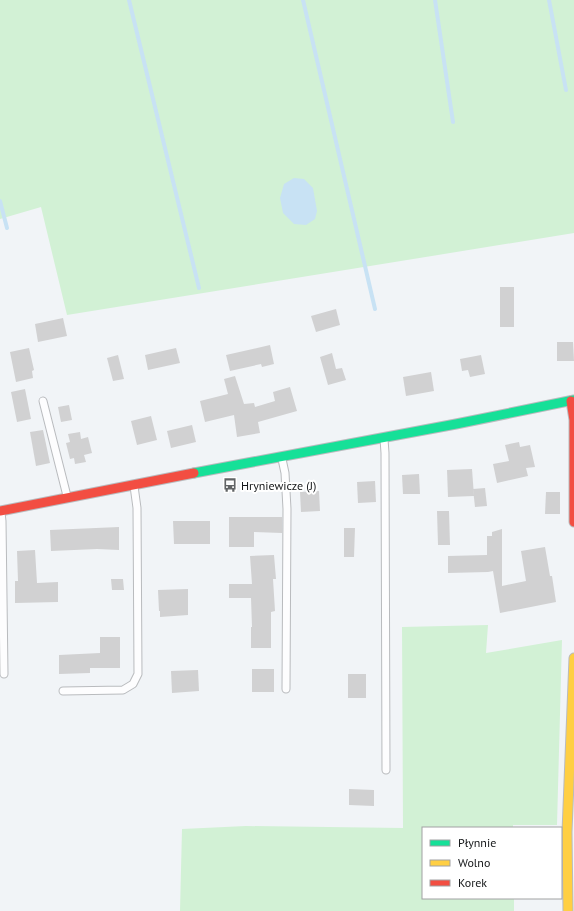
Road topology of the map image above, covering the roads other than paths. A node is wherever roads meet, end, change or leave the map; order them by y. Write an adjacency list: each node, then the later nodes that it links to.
1 (43, 401): 6 (lane)
2 (573, 401): 3 (street); 8 (street)
3 (384, 438): 4 (street); 13 (lane)
4 (282, 456): 5 (street); 11 (lane)
5 (134, 484): 6 (street); 12 (lane)
6 (67, 497): 7 (street)
7 (0, 511): 10 (lane)
8 (574, 522)
9 (574, 658): 14 (street)
10 (4, 674)
11 (286, 689)
12 (63, 691)
13 (386, 770)
14 (568, 911)

